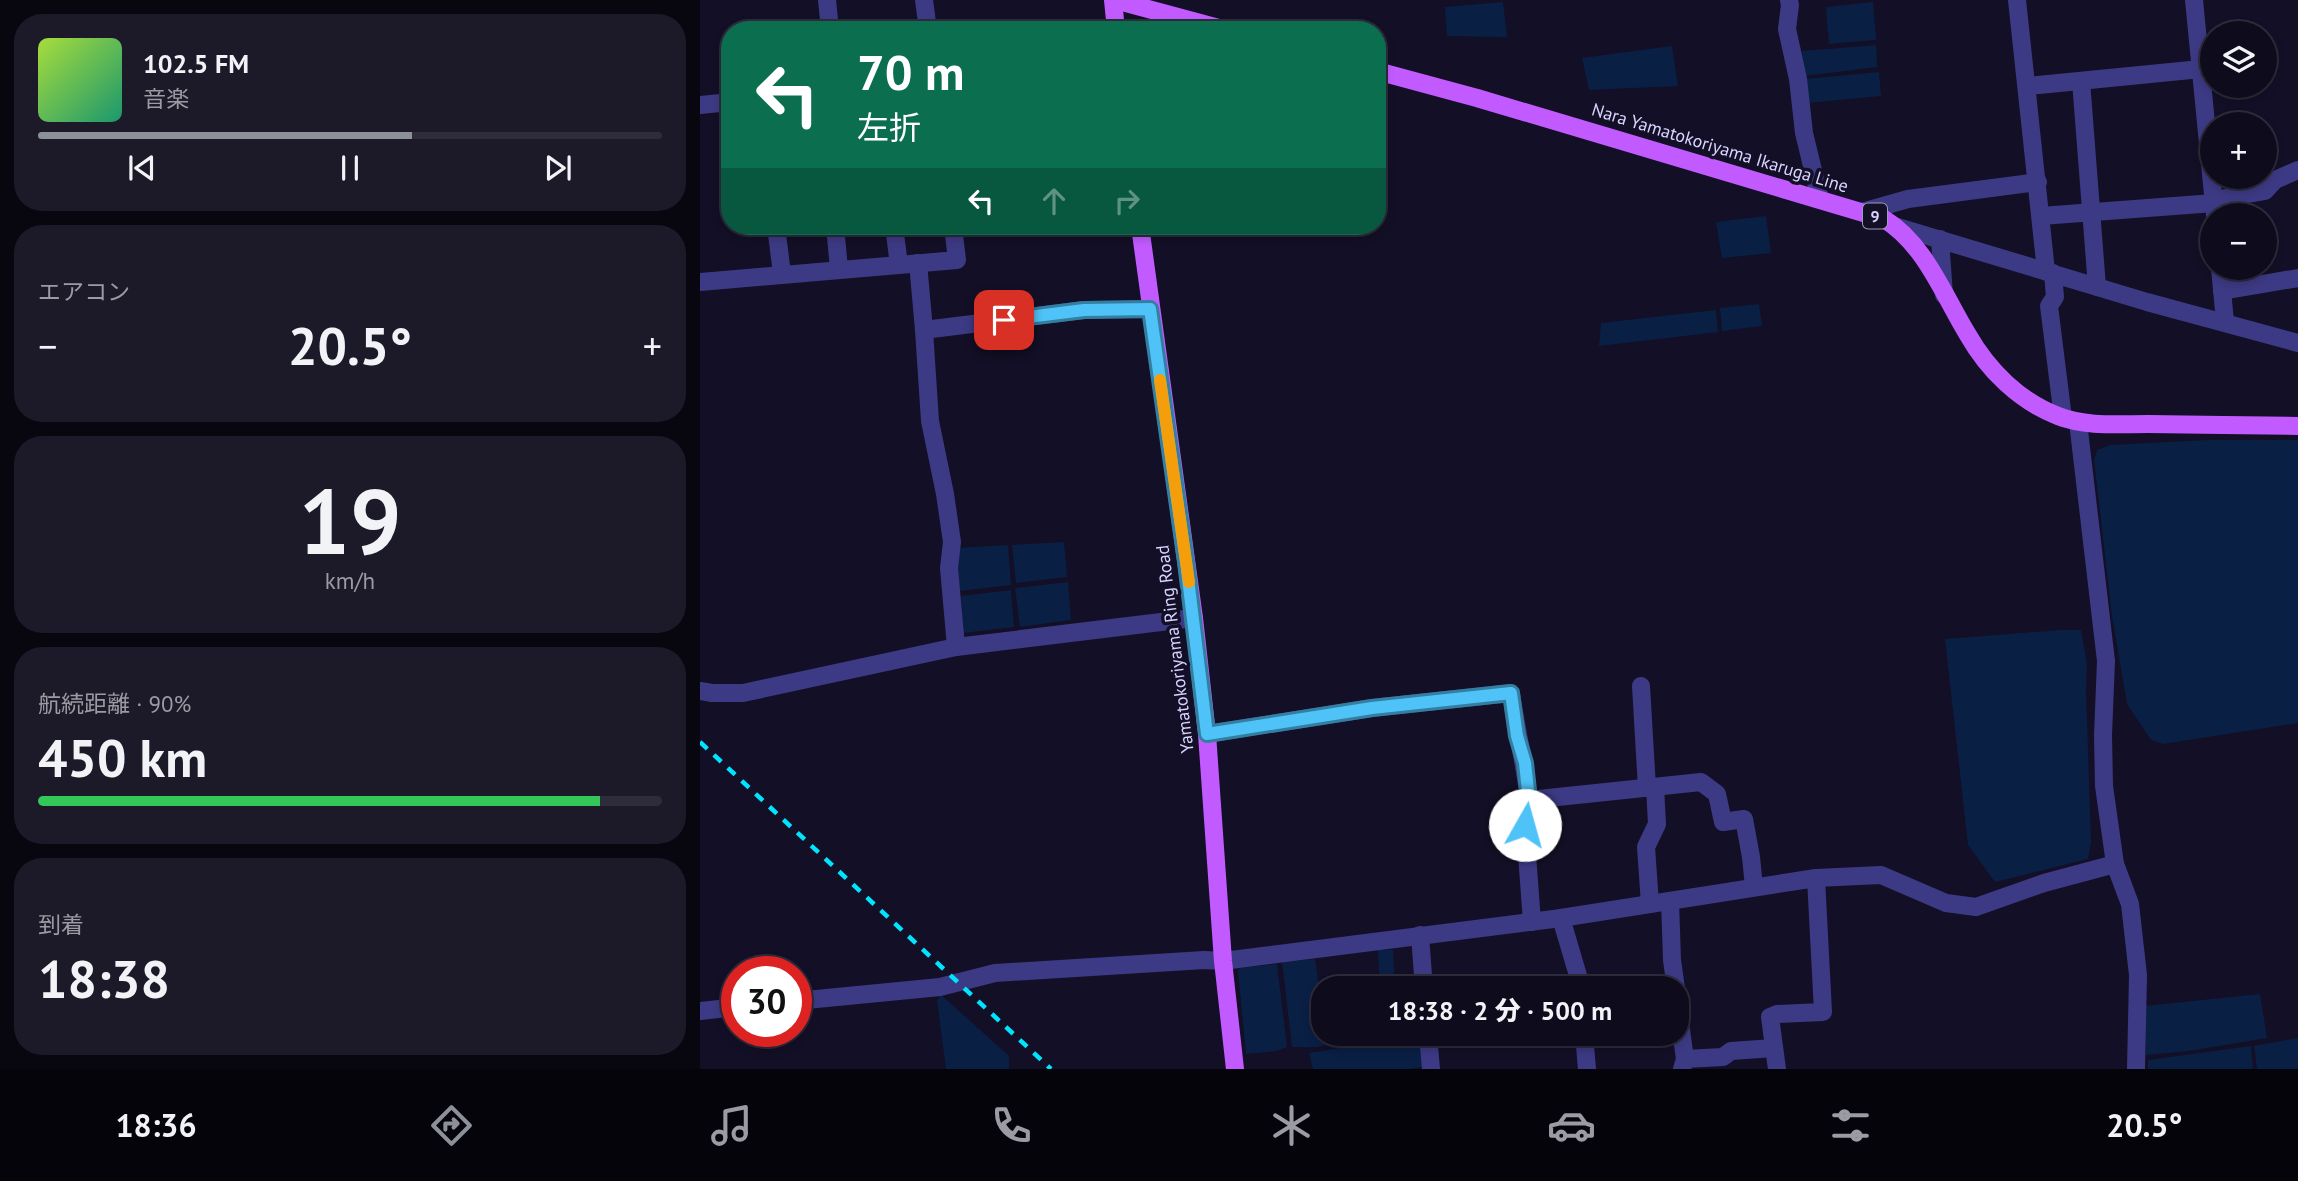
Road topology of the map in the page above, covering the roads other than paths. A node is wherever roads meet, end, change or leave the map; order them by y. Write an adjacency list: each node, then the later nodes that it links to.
1 (827, 0): 7 (street)
2 (924, 0): 8 (street)
3 (1114, 0): 9 (main road); 10 (main road)
4 (1789, 0): 21 (street)
5 (2017, 0): 15 (street)
6 (2194, 0): 11 (street)
7 (829, 21)
8 (927, 21)
9 (1115, 21)
10 (1192, 21)
11 (2200, 59)
12 (2200, 69): 14 (street)
13 (1386, 73): 21 (main road, Nara Yamatokoriyama Ikaruga Line / 9)
14 (2081, 81): 15 (street); 25 (street)
15 (2028, 86): 20 (street)
16 (2204, 98): 22 (street)
17 (721, 103): 18 (street)
18 (700, 105)
19 (2298, 170): 23 (street)
20 (2038, 182): 26 (street); 27 (street)
21 (1820, 199): 26 (main road, Nara Yamatokoriyama Ikaruga Line / 9)
22 (2214, 203)
23 (2224, 203)
24 (2200, 207): 25 (street)
25 (2091, 211): 27 (street); 43 (street)
26 (1862, 212): 28 (main road, Nara Yamatokoriyama Ikaruga Line / 9)
27 (2041, 216): 38 (street)
28 (1898, 227): 34 (street); 45 (main road, Nara Yamatokoriyama Ikaruga Line / 9)
29 (777, 235): 39 (street)
30 (836, 235): 37 (street)
31 (895, 235): 36 (street)
32 (954, 235): 35 (street)
33 (1141, 235): 46 (main road, Yamatokoriyama Ring Road)
34 (1940, 239): 38 (street); 45 (street)
35 (918, 263): 36 (street); 48 (street)
36 (899, 265): 37 (street)
37 (839, 270): 39 (street)
38 (2049, 272): 43 (street); 50 (street)
39 (782, 274): 42 (street)
40 (2298, 278): 44 (street)
41 (2221, 280): 44 (street)
42 (700, 282)
43 (2097, 286): 47 (street)
44 (2222, 291): 47 (street)
45 (1944, 295): 50 (main road, Nara Yamatokoriyama Ikaruga Line / 9)
46 (1150, 309): 48 (street); 52 (main road, Yamatokoriyama Ring Road)
47 (2225, 322): 49 (street)
48 (924, 330): 53 (street)
49 (2298, 343)
50 (2071, 420): 51 (main road, Nara Yamatokoriyama Ikaruga Line / 9); 59 (street)
51 (2298, 426)
52 (1194, 618): 53 (street); 56 (main road, Yamatokoriyama Ring Road)
53 (956, 647): 55 (street)
54 (1642, 686): 57 (street)
55 (700, 691)
56 (1207, 734): 58 (street); 67 (main road, Yamatokoriyama Ring Road)
57 (1651, 787): 58 (street); 61 (street); 63 (street)
58 (1529, 800): 65 (street)
59 (2115, 864): 60 (street); 83 (street)
60 (1816, 878): 61 (street); 77 (street)
61 (1754, 887): 62 (street)
62 (1670, 901): 63 (street); 70 (street)
63 (1650, 904): 64 (street)
64 (1561, 918): 65 (street); 69 (street)
65 (1532, 922): 66 (street)
66 (1420, 935): 67 (street); 68 (street)
67 (1223, 961): 71 (street); 79 (main road, Yamatokoriyama Ring Road)
68 (1423, 976)
69 (1578, 976)
70 (1674, 976)
71 (812, 999)
72 (721, 1009): 73 (street)
73 (700, 1011)
74 (1429, 1046): 80 (street)
75 (1585, 1046): 81 (street)
76 (1682, 1046): 78 (street)
77 (1774, 1048): 78 (street); 82 (street)
78 (1684, 1064)
79 (1235, 1069)
80 (1431, 1069)
81 (1587, 1069)
82 (1777, 1069)
83 (2136, 1069)

